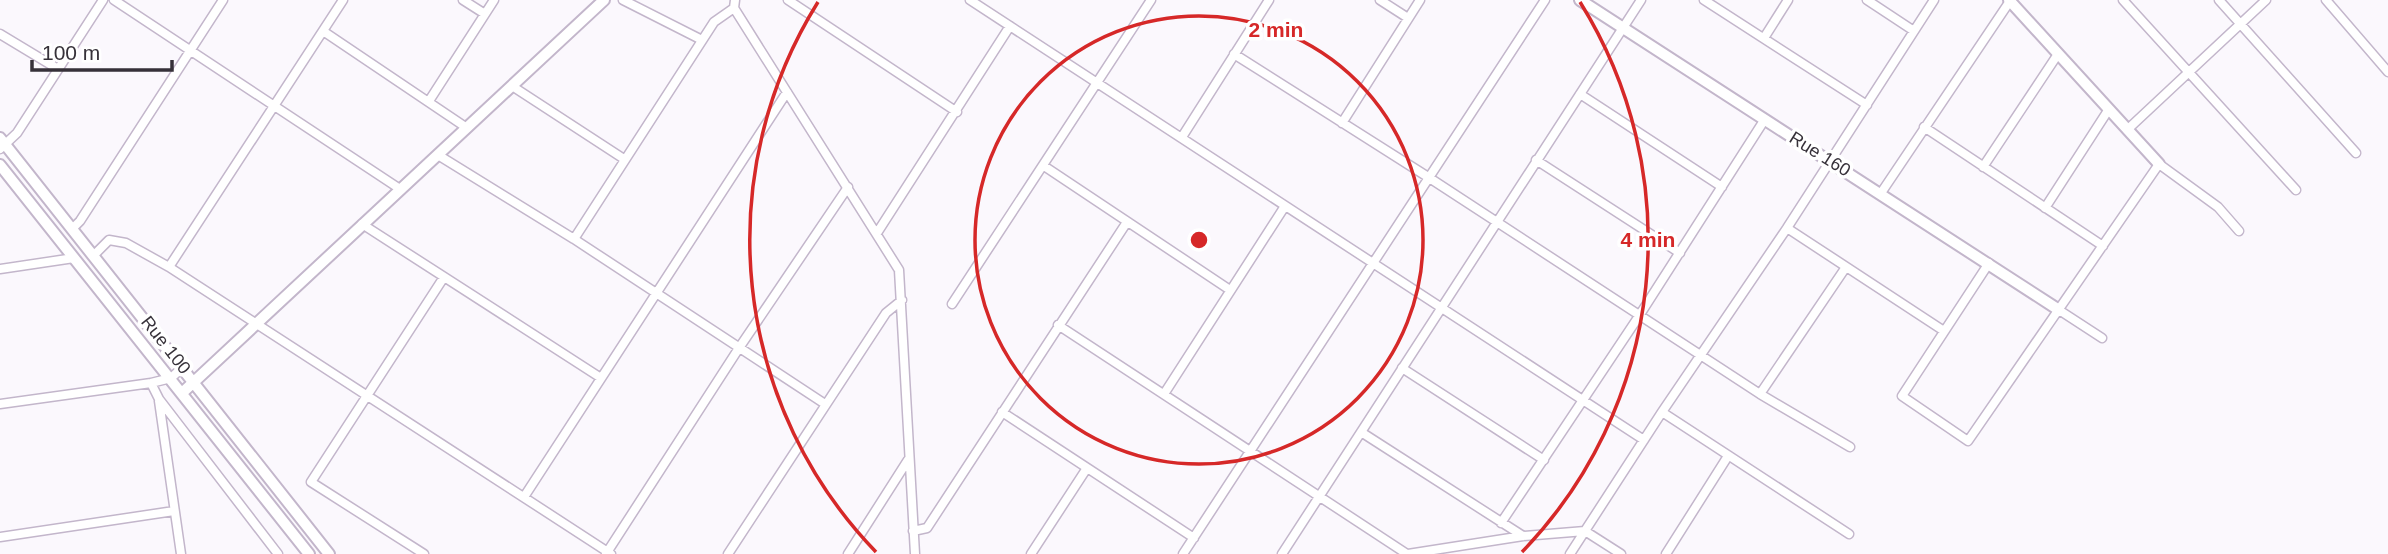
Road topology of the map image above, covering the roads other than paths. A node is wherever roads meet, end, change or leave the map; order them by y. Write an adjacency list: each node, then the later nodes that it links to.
1 (103, 0): 41 (street)
2 (114, 0): 38 (street)
3 (223, 0): 38 (street)
4 (343, 0): 34 (street)
5 (463, 0): 28 (street)
6 (494, 0): 28 (street)
7 (604, 0): 45 (street)
8 (623, 0): 37 (street)
9 (788, 0): 52 (street)
10 (970, 0): 31 (street)
11 (1151, 0): 44 (street)
12 (1269, 0): 39 (street)
13 (1380, 0): 29 (street)
14 (1420, 0): 29 (street)
15 (1545, 0): 69 (street)
16 (1580, 0): 32 (street, Rue 160)
17 (1641, 0): 32 (street)
18 (1704, 0): 36 (street)
19 (1788, 0): 36 (street)
20 (1867, 0): 33 (street)
21 (1934, 0): 33 (street)
22 (2009, 0): 40 (street); 55 (street)
23 (2123, 0): 42 (street)
24 (2219, 0): 30 (street)
25 (2266, 0): 30 (street)
26 (2326, 0): 43 (street)
27 (735, 4): 37 (street); 46 (street)
28 (485, 14): 48 (street)
29 (1408, 18): 54 (street)
30 (2241, 24): 42 (street); 60 (street)
31 (1010, 26): 44 (street); 52 (street)
32 (1622, 27): 47 (street); 53 (street, Rue 160)
33 (1914, 31): 50 (street)
34 (323, 32): 48 (street); 49 (street)
35 (0, 34): 41 (street)
36 (1764, 38): 50 (street)
37 (702, 40): 62 (street)
38 (191, 50): 49 (street); 80 (street)
39 (1234, 54): 54 (street); 58 (street)
40 (2058, 54): 51 (street); 68 (street)
41 (58, 69): 59 (street)
42 (2189, 72): 57 (street); 73 (street)
43 (2388, 72)
44 (1097, 82): 58 (street); 67 (street)
45 (512, 86): 56 (street); 62 (street)
46 (787, 92): 70 (street); 96 (street)
47 (1580, 94): 63 (street); 71 (street)
48 (429, 101): 56 (street)
49 (275, 105): 72 (street); 91 (street)
50 (1867, 105): 64 (street)
51 (2109, 109): 57 (street); 76 (street)
52 (957, 112): 83 (street)
53 (1765, 119): 64 (street, Rue 160); 71 (street)
54 (1342, 123): 69 (street)
55 (1924, 127): 68 (street); 74 (street)
56 (467, 128): 61 (street)
57 (2128, 130): 65 (street)
58 (1182, 137): 75 (street)
59 (2, 144): 80 (street, Rue 100)
60 (2356, 153)
61 (438, 155): 72 (street); 84 (street)
62 (624, 159): 84 (street)
63 (1536, 160): 78 (street); 86 (street)
64 (1831, 161): 74 (street, Rue 160); 81 (street)
65 (2159, 164): 82 (street); 85 (street)
66 (0, 165): 88 (street)
67 (1044, 166): 77 (street); 98 (street)
68 (1983, 167): 76 (street)
69 (1428, 177): 78 (street); 89 (street)
70 (848, 187): 83 (street); 106 (street)
71 (1722, 187): 86 (street)
72 (400, 189): 79 (street)
73 (2297, 190)
74 (1881, 193): 90 (street, Rue 160)
75 (1285, 206): 89 (street); 95 (street)
76 (2045, 208): 85 (street)
77 (1126, 222): 95 (street); 103 (street)
78 (1496, 223): 99 (street); 101 (street)
79 (362, 224): 94 (street); 102 (street)
80 (73, 228): 87 (street, Rue 100)
81 (1787, 228): 92 (street); 107 (street)
82 (2239, 231)
83 (877, 233): 97 (street)
84 (574, 239): 96 (street)
85 (2103, 246): 100 (street)
86 (1680, 253): 101 (street)
87 (94, 255): 91 (street); 108 (street, Rue 100)
88 (74, 258): 93 (street); 110 (street)
89 (1373, 263): 99 (street); 127 (street)
90 (1989, 263): 100 (street, Rue 160); 104 (street)
91 (169, 267): 102 (street)
92 (1846, 267): 104 (street); 116 (street)
93 (0, 269)
94 (444, 277): 111 (street); 117 (street)
95 (1230, 290): 115 (street)
96 (656, 293): 106 (street); 111 (street)
97 (902, 300): 121 (street); 129 (street)
98 (952, 304)
99 (1440, 307): 109 (street); 119 (street)
100 (2059, 310): 104 (street); 105 (street)
101 (1639, 316): 107 (street); 119 (street)
102 (256, 324): 112 (street); 117 (street)
103 (1058, 325): 115 (street); 122 (street)
104 (1944, 331)
105 (2102, 338)
106 (739, 348): 121 (street); 142 (street)
107 (1701, 355): 116 (street); 123 (street)
108 (183, 368): 110 (street); 112 (street, Rue 100)
109 (1402, 368): 124 (street); 130 (street)
110 (171, 378): 113 (street); 114 (street)
111 (601, 378): 133 (street)
112 (195, 382): 114 (street); 146 (street, Rue 100)
113 (151, 383): 118 (street); 120 (street)
114 (183, 393): 145 (street)
115 (1164, 394): 127 (street)
116 (1760, 394): 126 (street)
117 (367, 396): 133 (street); 147 (street)
118 (159, 399): 134 (street); 144 (street)
119 (1584, 399): 125 (street); 130 (street)
120 (0, 404)
121 (825, 404): 148 (street)
122 (1002, 412): 131 (street); 136 (street)
123 (1662, 412): 125 (street); 128 (street)
124 (1361, 432): 132 (street); 135 (street)
125 (1644, 440): 137 (street)
126 (1850, 447)
127 (1251, 452): 132 (street); 141 (street)
128 (1728, 456): 138 (street); 157 (street)
129 (908, 460): 136 (street); 149 (street)
130 (1544, 460): 135 (street)
131 (1087, 468): 141 (street); 151 (street)
132 (1320, 496): 153 (street); 154 (street)
133 (524, 497): 142 (street)
134 (174, 510): 140 (street); 143 (street)
135 (1501, 523): 139 (street)
136 (913, 531): 150 (street)
137 (1585, 531): 139 (street); 155 (street); 156 (street)
138 (1849, 534)
139 (1523, 536): 154 (street)
140 (0, 537)
141 (1194, 538): 152 (street)
142 (608, 553)
143 (181, 554)
144 (278, 554)
145 (309, 554)
146 (329, 554)
147 (424, 554)
148 (729, 554)
149 (848, 554)
150 (915, 554)
151 (1031, 554)
152 (1183, 554)
153 (1282, 554)
154 (1407, 554)
155 (1570, 554)
156 (1621, 554)
157 (1666, 554)

